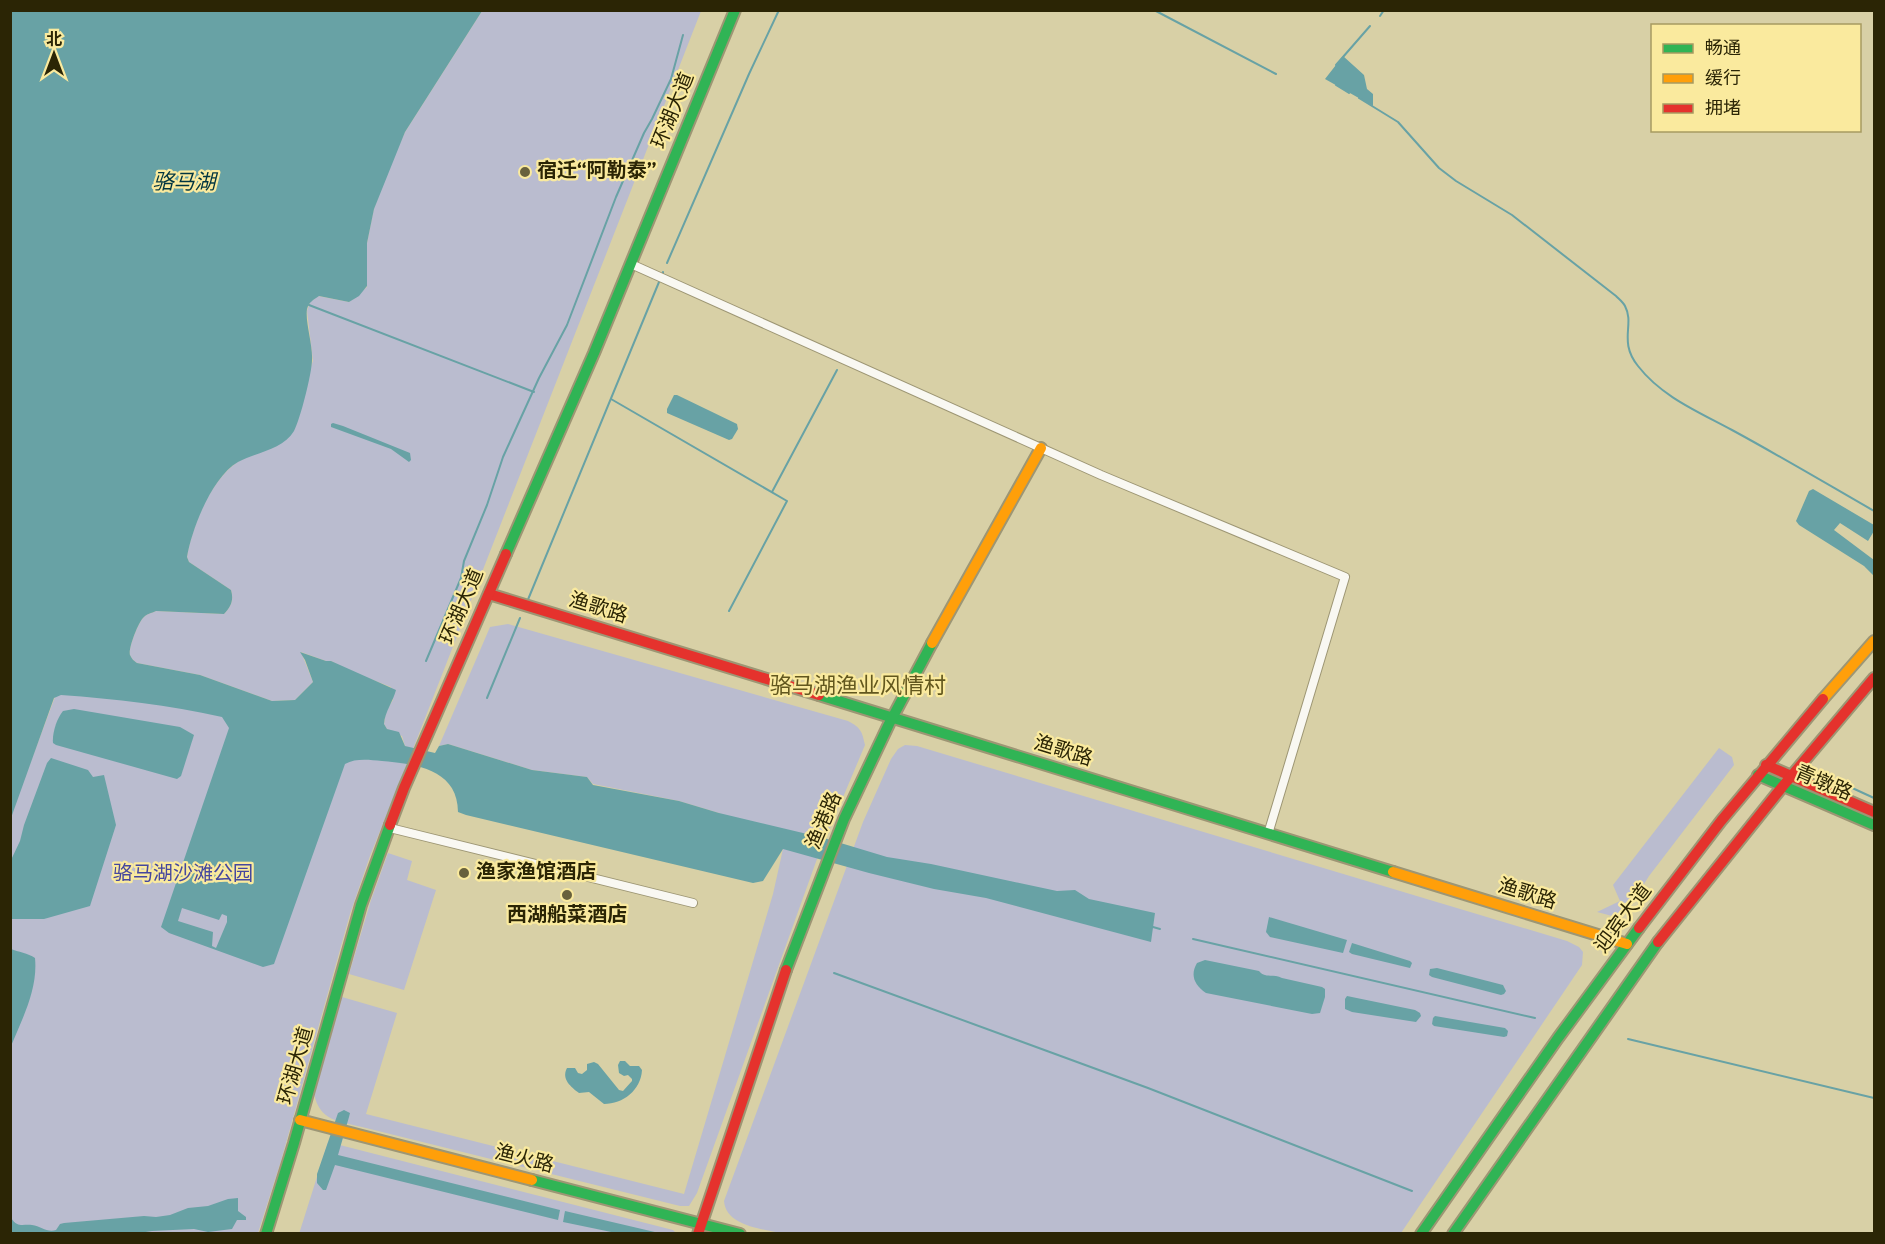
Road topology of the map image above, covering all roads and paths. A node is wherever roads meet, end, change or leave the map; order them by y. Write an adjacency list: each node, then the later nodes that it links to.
1 (735, 10): 2 (main road, 环湖大道)
2 (631, 264): 3 (street); 4 (main road, 环湖大道)
3 (1041, 448): 7 (main road, 渔港路); 15 (street)
4 (489, 594): 7 (main road, 渔歌路); 14 (main road, 环湖大道)
5 (1875, 641): 8 (main road, 迎宾大道)
6 (1875, 678): 10 (main road, 迎宾大道)
7 (893, 718): 15 (main road, 渔歌路); 19 (main road, 渔港路)
8 (1766, 765): 9 (main road, 迎宾大道); 10 (main road, 青墩路)
9 (1758, 775): 11 (main road, 青墩路); 17 (main road, 迎宾大道)
10 (1791, 777): 11 (main road, 迎宾大道); 12 (main road, 青墩路)
11 (1783, 786): 13 (main road, 青墩路); 23 (main road, 迎宾大道)
12 (1875, 812)
13 (1875, 825)
14 (390, 828): 16 (street); 18 (main road, 环湖大道)
15 (1268, 834): 17 (main road, 渔歌路)
16 (693, 903)
17 (1626, 944): 22 (main road, 迎宾大道)
18 (300, 1120): 19 (main road, 渔火路); 20 (main road, 环湖大道)
19 (700, 1229): 21 (main road, 渔火路)
20 (266, 1233)
21 (740, 1233)
22 (1421, 1233)
23 (1453, 1233)

